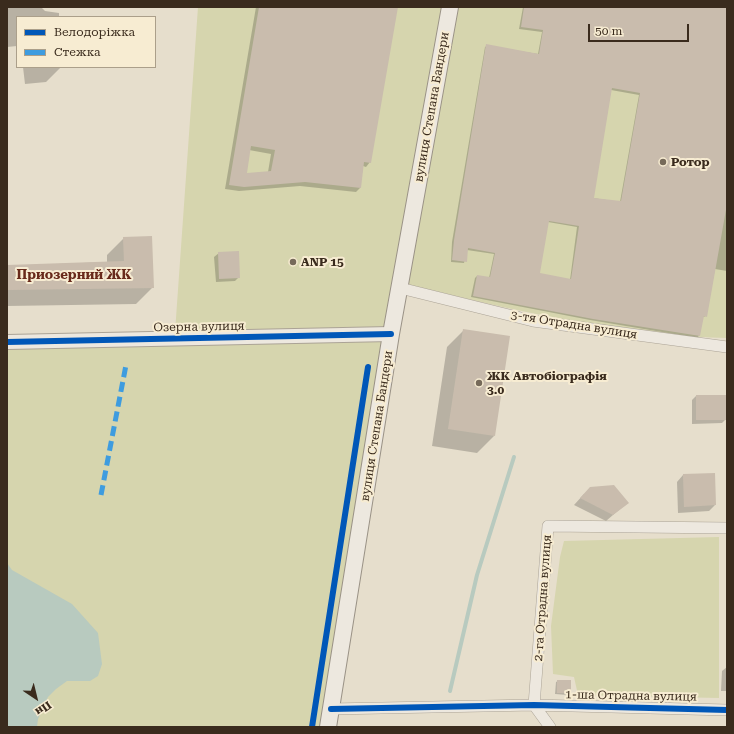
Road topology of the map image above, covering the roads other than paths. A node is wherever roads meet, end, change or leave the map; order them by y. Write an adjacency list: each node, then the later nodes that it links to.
1 (450, 7): 2 (main road, вулиця Степана Бандери)
2 (400, 288): 3 (main road, вулиця Степана Бандери); 5 (street, 3-тя Отрадна вулиця)
3 (391, 334): 4 (street, Озерна вулиця); 8 (main road, вулиця Степана Бандери)
4 (7, 342)
5 (727, 347)
6 (727, 528): 7 (street, 2-га Отрадна вулиця)
7 (534, 705): 8 (street, 1-ша Отрадна вулиця); 9 (street, 1-ша Отрадна вулиця); 11 (street)
8 (331, 709): 10 (main road, вулиця Степана Бандери)
9 (727, 710)
10 (328, 727)
11 (550, 727)

